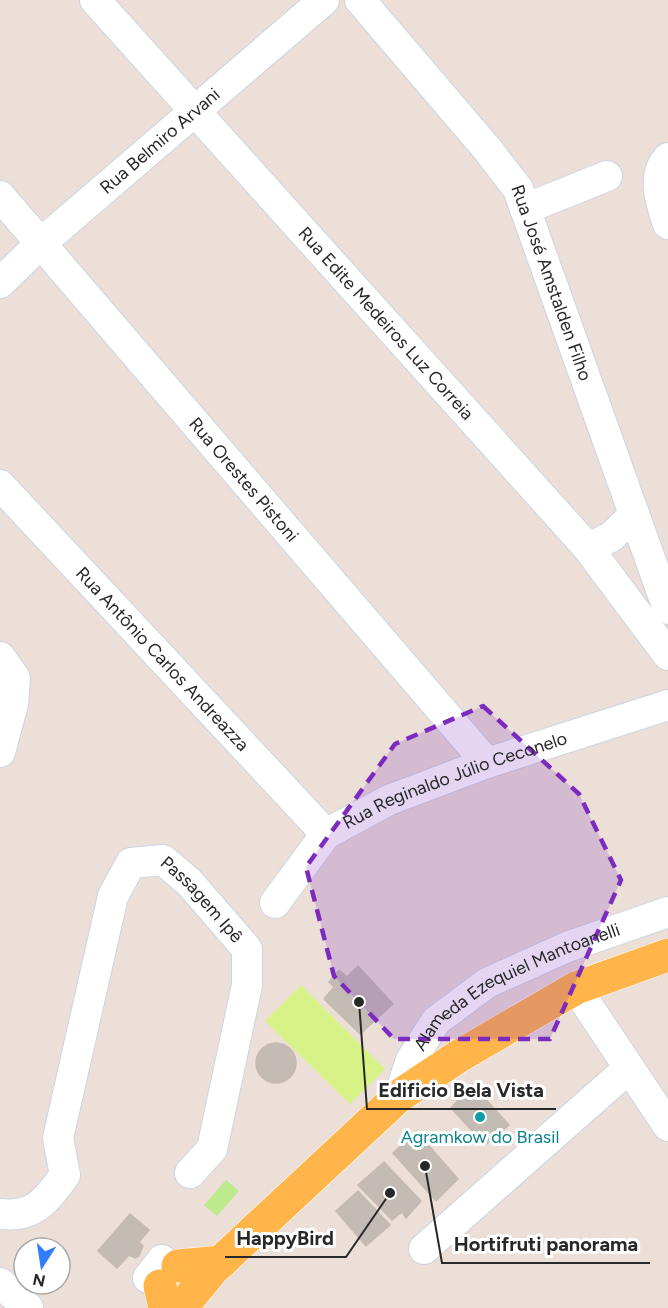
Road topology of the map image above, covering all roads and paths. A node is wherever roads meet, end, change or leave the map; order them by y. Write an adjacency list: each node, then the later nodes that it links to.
1 (95, 0): 4 (street, Rua Edite Medeiros Luz Correia)
2 (324, 0): 4 (street, Rua Belmiro Arvani)
3 (360, 0): 8 (street, Rua José Amstalden Filho)
4 (194, 111): 10 (street, Rua Belmiro Arvani); 14 (street, Rua Edite Medeiros Luz Correia)
5 (668, 158): 9 (street)
6 (607, 176): 8 (street)
7 (0, 196): 10 (street, Rua Orestes Pistoni)
8 (525, 209): 13 (street, Rua José Amstalden Filho)
9 (668, 224)
10 (40, 244): 11 (street, Rua Belmiro Arvani); 20 (street, Rua Orestes Pistoni)
11 (0, 283)
12 (0, 485): 21 (street, Rua Antônio Carlos Andreazza)
13 (634, 515): 14 (street); 15 (street, Rua José Amstalden Filho)
14 (588, 548): 16 (street, Rua Edite Medeiros Luz Correia)
15 (668, 609)
16 (668, 655)
17 (0, 657): 19 (street)
18 (668, 705): 20 (street, Rua Reginaldo Júlio Ceconelo)
19 (0, 752)
20 (487, 763): 21 (street, Rua Reginaldo Júlio Ceconelo)
21 (326, 834): 22 (street, Rua Reginaldo Júlio Ceconelo)
22 (275, 903)
23 (668, 912): 26 (street, Alameda Ezequiel Mantoanelli)
24 (668, 955): 25 (main road, Alameda Ezequiel Mantoanelli)
25 (576, 988): 27 (main road, Alameda Ezequiel Mantoanelli); 28 (street)
26 (436, 1021): 27 (street); 29 (street, Alameda Ezequiel Mantoanelli)
27 (459, 1056): 29 (main road, Alameda Ezequiel Mantoanelli)
28 (628, 1068): 30 (street); 33 (street)
29 (399, 1096): 35 (main road, Alameda Ezequiel Mantoanelli)
30 (665, 1116)
31 (190, 1173): 32 (street, Passagem Ipê)
32 (0, 1214)
33 (424, 1249)
34 (0, 1283): 36 (street)
35 (166, 1284)
36 (27, 1308)

